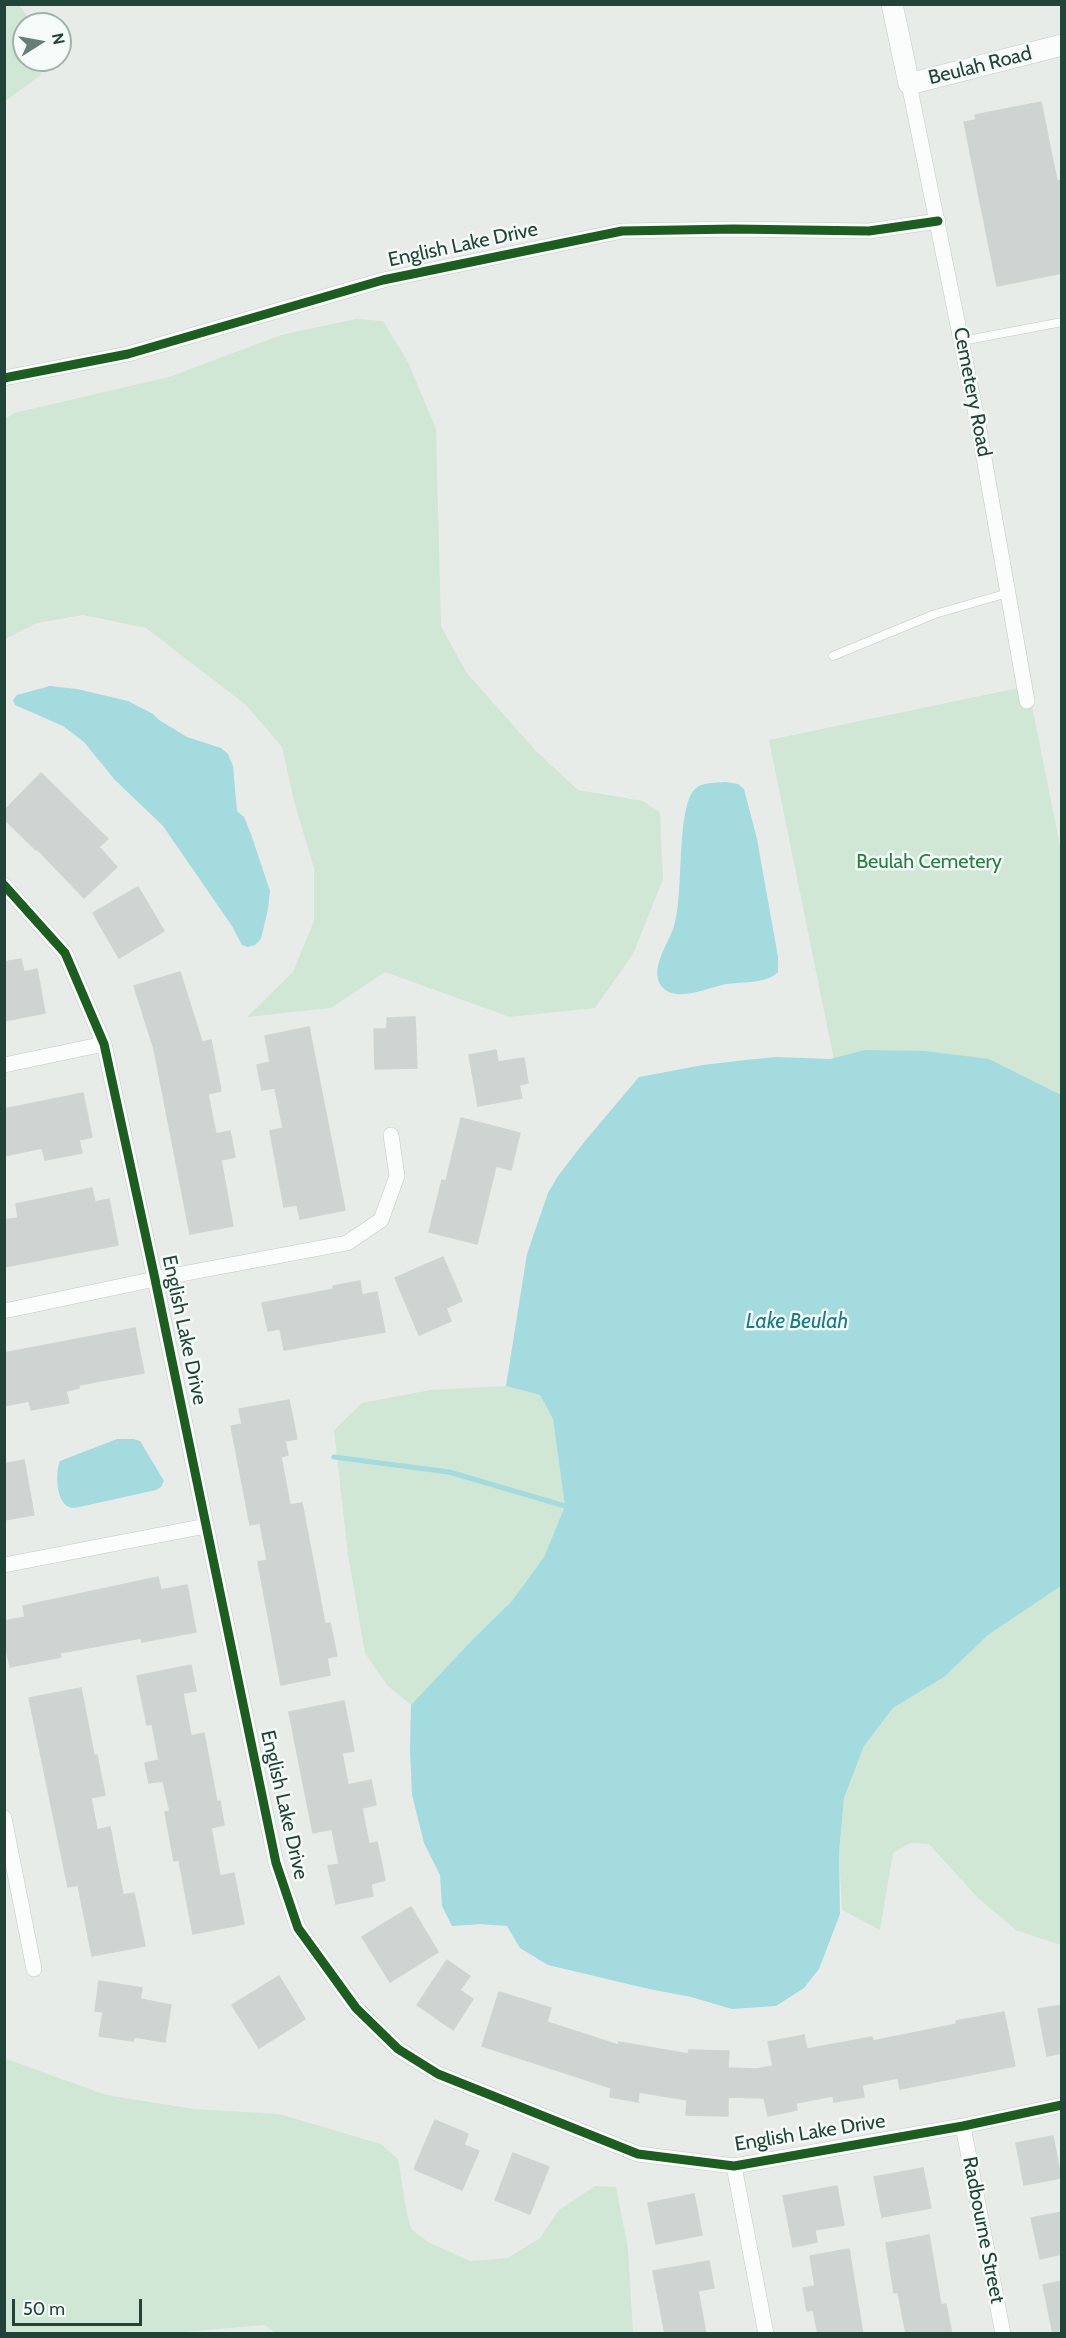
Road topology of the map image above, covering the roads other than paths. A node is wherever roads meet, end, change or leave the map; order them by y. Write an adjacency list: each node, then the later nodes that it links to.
1 (892, 4): 3 (street, Beulah Road)
2 (1062, 45): 3 (street, Beulah Road)
3 (909, 84): 4 (street, Cemetery Road)
4 (938, 221): 6 (street, Cemetery Road); 7 (street, English Lake Drive)
5 (1062, 322): 6 (lane)
6 (962, 341): 8 (street, Cemetery Road)
7 (4, 378)
8 (1008, 593): 9 (lane); 10 (street, Cemetery Road)
9 (833, 656)
10 (1027, 701)
11 (4, 885): 12 (street, English Lake Drive)
12 (104, 1044): 13 (street); 15 (street, English Lake Drive)
13 (4, 1065)
14 (391, 1135): 15 (street)
15 (155, 1279): 16 (street); 17 (street, English Lake Drive)
16 (4, 1311)
17 (206, 1526): 18 (street); 23 (street, English Lake Drive)
18 (4, 1565)
19 (4, 1818): 20 (street)
20 (34, 1969)
21 (1062, 2105): 22 (street, English Lake Drive)
22 (963, 2126): 23 (street, English Lake Drive); 25 (street, Radbourne Street)
23 (734, 2166): 24 (street)
24 (766, 2334)
25 (1003, 2334)

